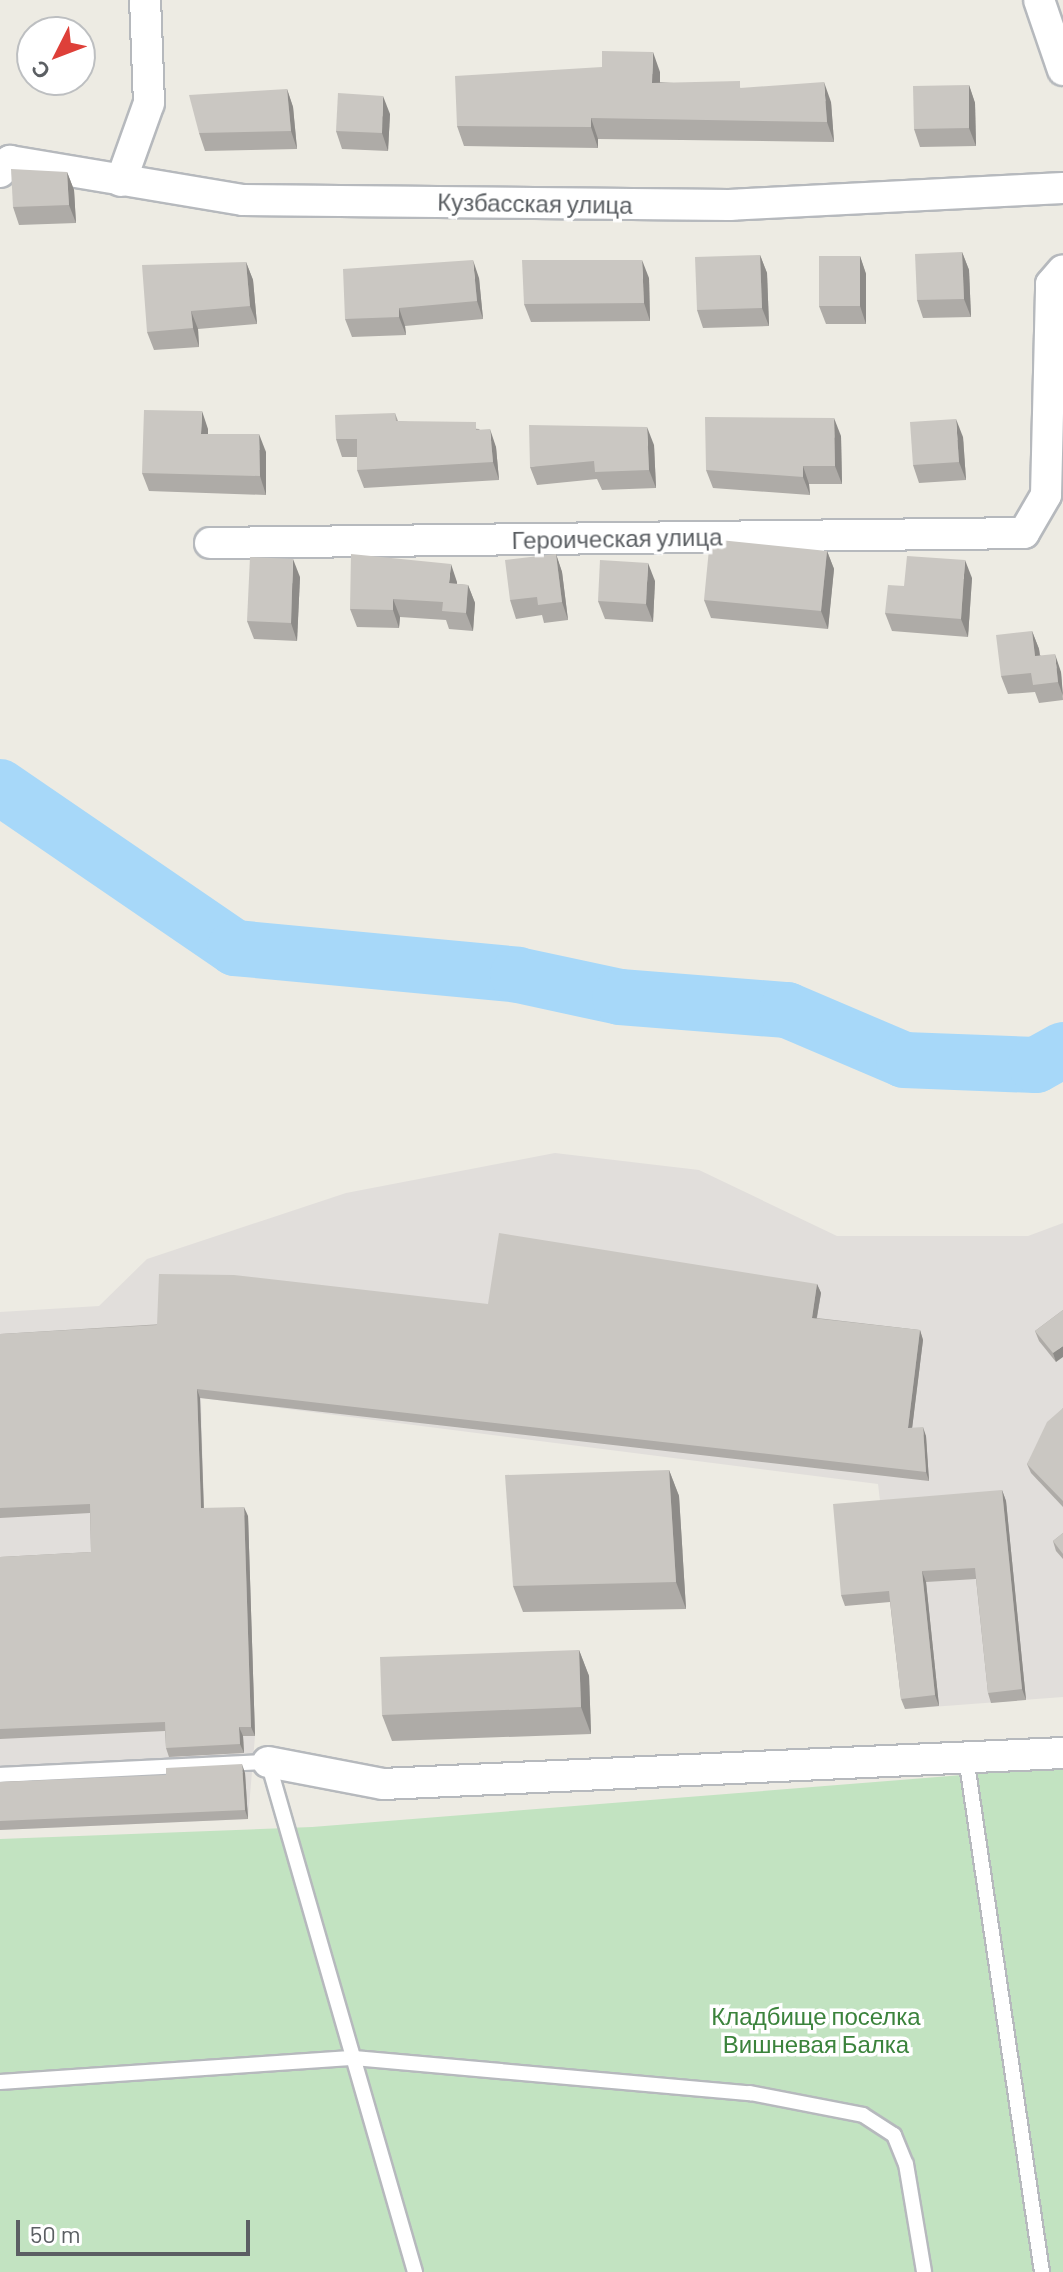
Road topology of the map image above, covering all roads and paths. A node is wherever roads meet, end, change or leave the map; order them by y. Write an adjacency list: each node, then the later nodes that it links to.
1 (145, 0): 5 (street)
2 (1039, 0): 3 (street)
3 (1063, 70)
4 (5, 167): 5 (street, Кузбасская улица)
5 (121, 181): 6 (street, Кузбасская улица)
6 (1063, 188)
7 (1063, 270): 8 (street, Героическая улица)
8 (210, 543)
9 (1063, 1753): 10 (street)
10 (966, 1757): 11 (street); 17 (lane)
11 (268, 1762): 12 (lane); 13 (lane)
12 (0, 1775)
13 (354, 2058): 14 (lane); 15 (lane); 16 (lane)
14 (0, 2082)
15 (415, 2272)
16 (924, 2272)
17 (1042, 2272)

